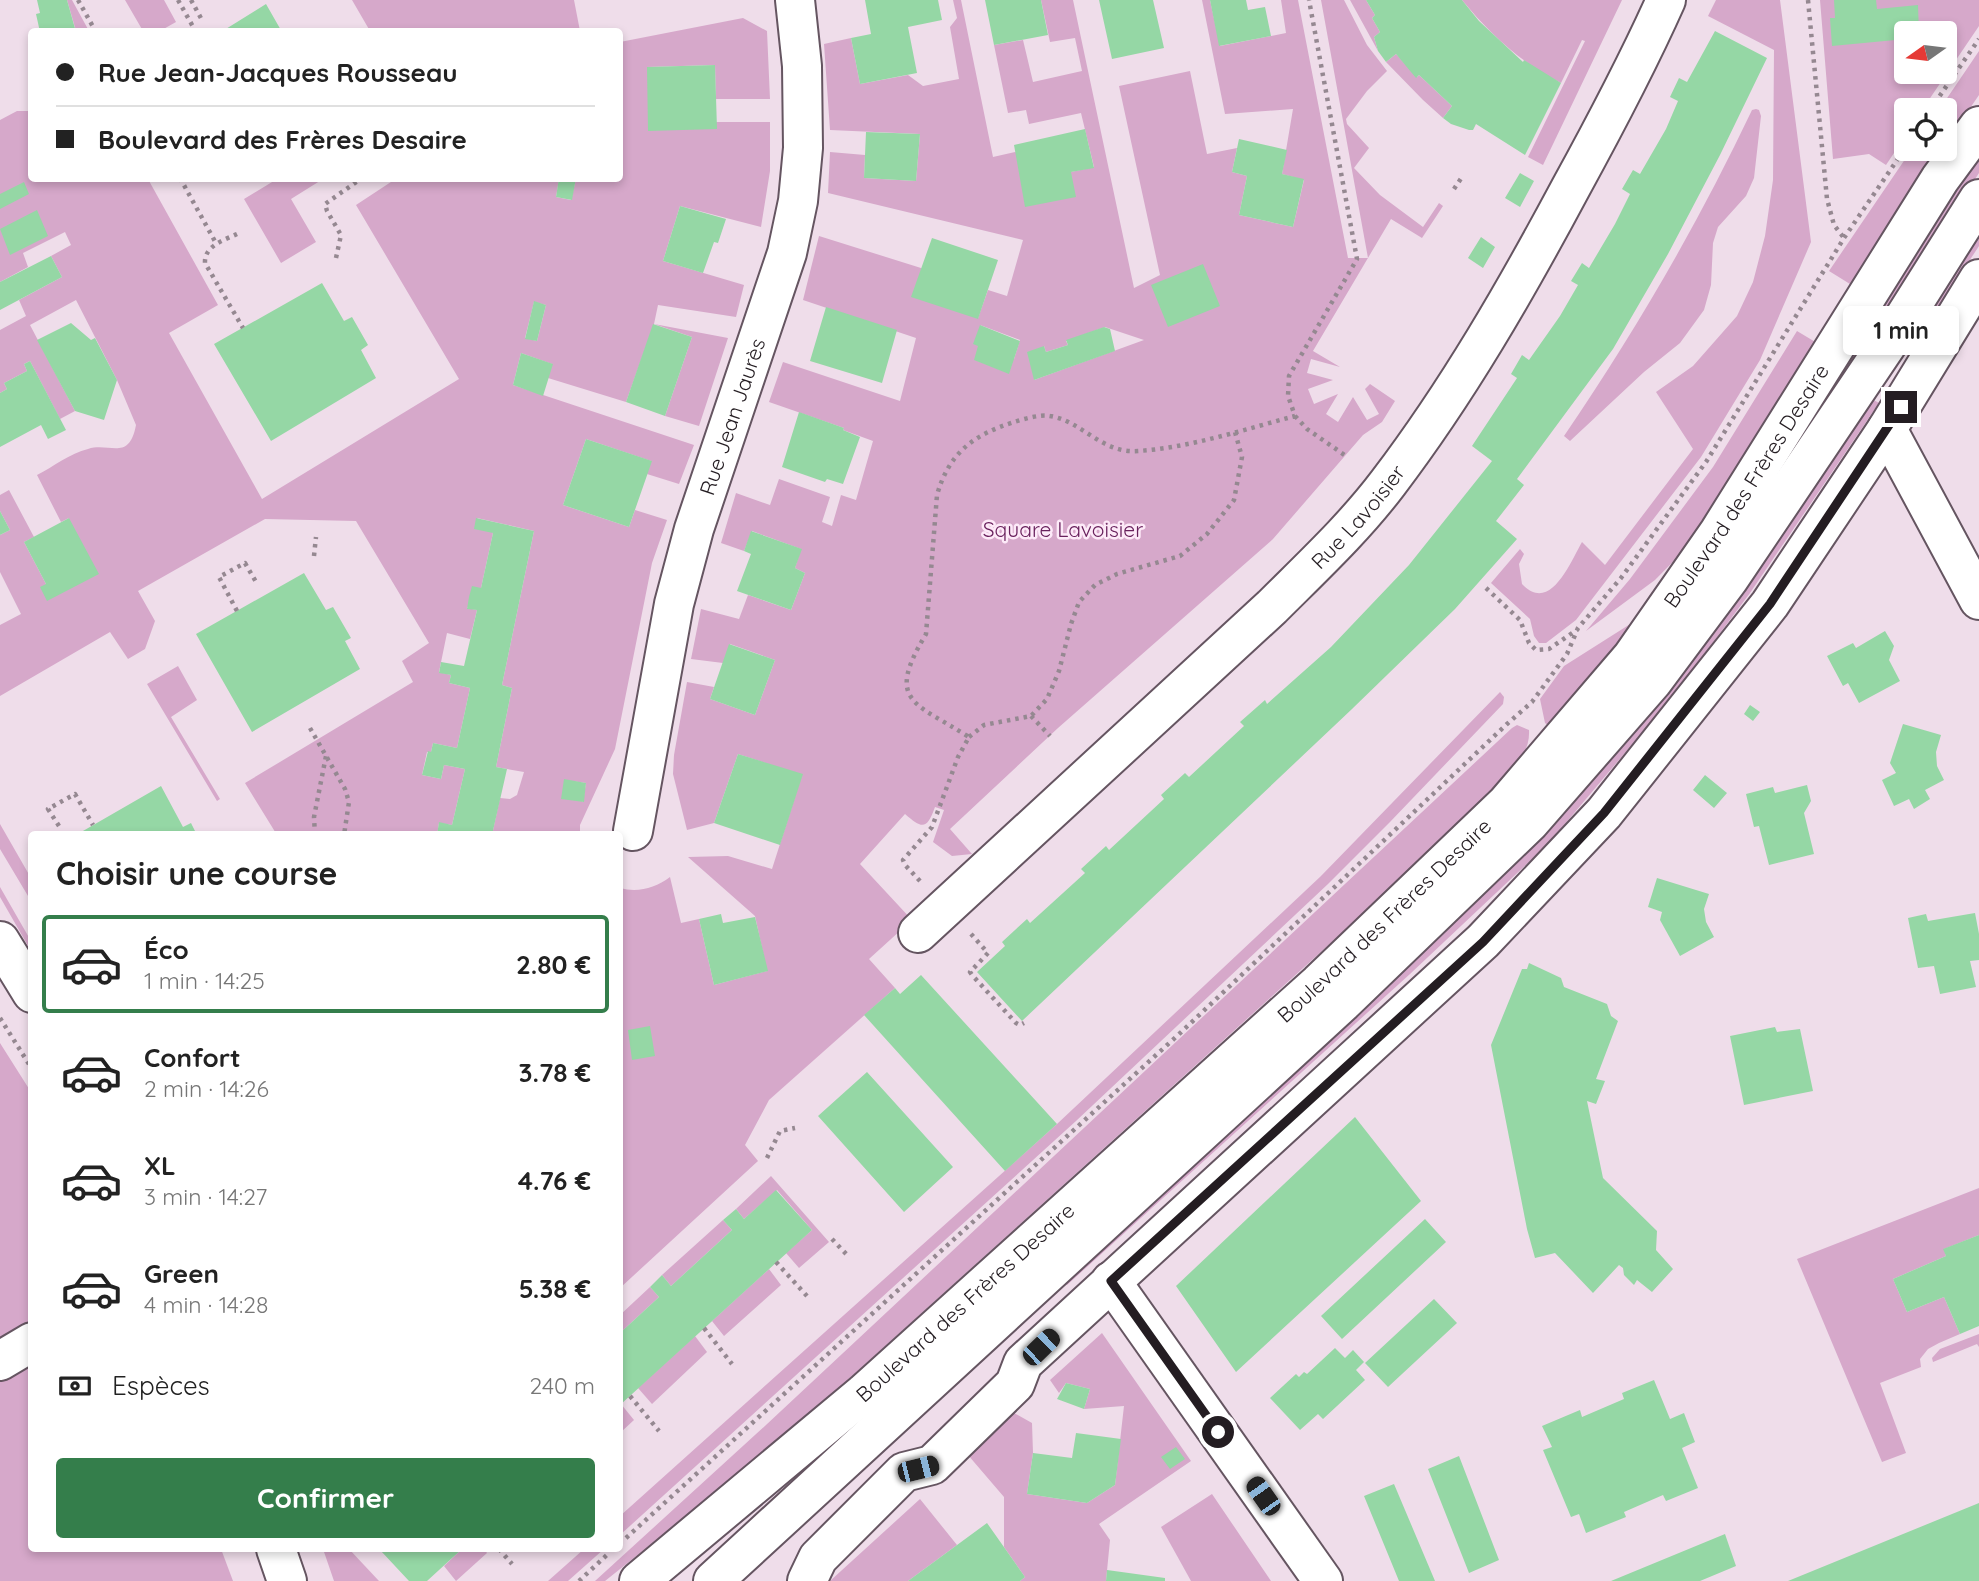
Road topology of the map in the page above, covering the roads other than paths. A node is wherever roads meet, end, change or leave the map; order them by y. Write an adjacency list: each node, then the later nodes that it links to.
1 (795, 0): 8 (street, Rue Jean Jaurès)
2 (1666, 0): 9 (street, Rue Lavoisier)
3 (1979, 126): 17 (street, Boulevard des Frères Desaire)
4 (1979, 199): 18 (street, Boulevard des Frères Desaire)
5 (1979, 279): 6 (street)
6 (1887, 429): 7 (street); 12 (street)
7 (1979, 600)
8 (634, 831)
9 (918, 933)
10 (0, 941): 11 (street)
11 (28, 986)
12 (1111, 1281): 19 (street); 20 (street)
13 (28, 1344): 14 (street)
14 (0, 1361)
15 (277, 1552): 16 (street)
16 (287, 1581)
17 (639, 1581)
18 (713, 1581)
19 (807, 1581)
20 (1323, 1581)

